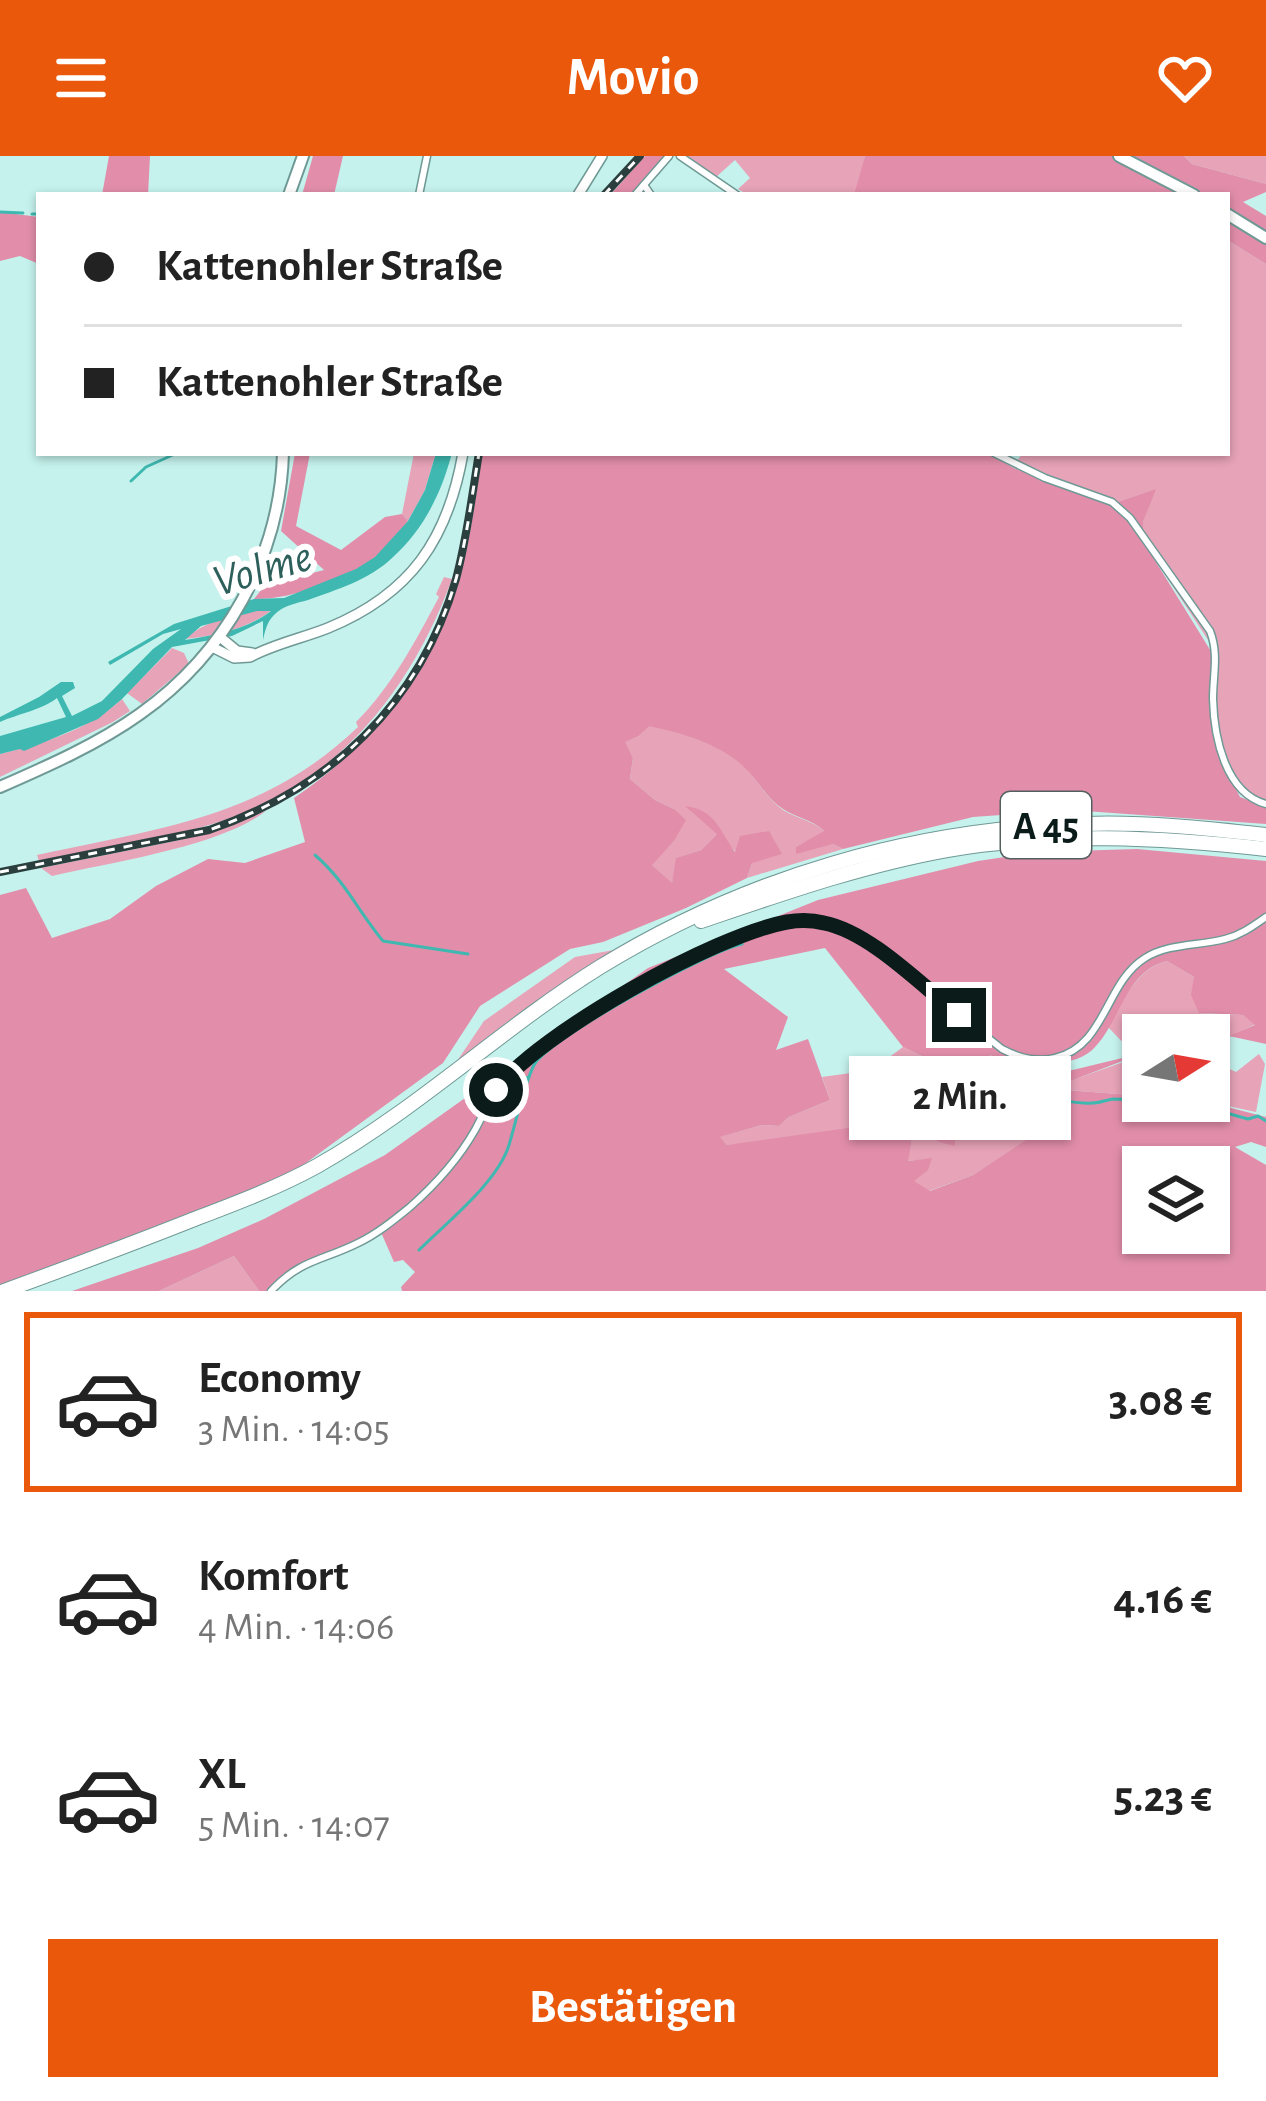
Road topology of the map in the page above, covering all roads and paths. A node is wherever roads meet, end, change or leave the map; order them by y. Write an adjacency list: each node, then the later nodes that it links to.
1 (303, 156): 8 (main road)
2 (427, 156): 9 (street)
3 (602, 156): 10 (street)
4 (669, 156): 7 (street)
5 (680, 156): 13 (street)
6 (1119, 156): 14 (main road)
7 (644, 184): 11 (street); 12 (street)
8 (290, 192)
9 (420, 192)
10 (580, 192)
11 (637, 192)
12 (649, 192)
13 (732, 192)
14 (1188, 192)
15 (1230, 216): 16 (main road)
16 (1266, 238)
17 (283, 456): 20 (main road)
18 (462, 456): 20 (street)
19 (1000, 456): 22 (street)
20 (216, 642): 21 (main road)
21 (0, 788)
22 (1266, 805)
23 (1266, 835): 25 (highway, A 45)
24 (1266, 849): 25 (highway, A 45)
25 (764, 894): 27 (highway, A 45)
26 (1266, 917): 30 (street)
27 (49, 1277): 28 (highway, A 45); 29 (highway, A 45)
28 (4, 1291)
29 (20, 1291)
30 (271, 1291)

